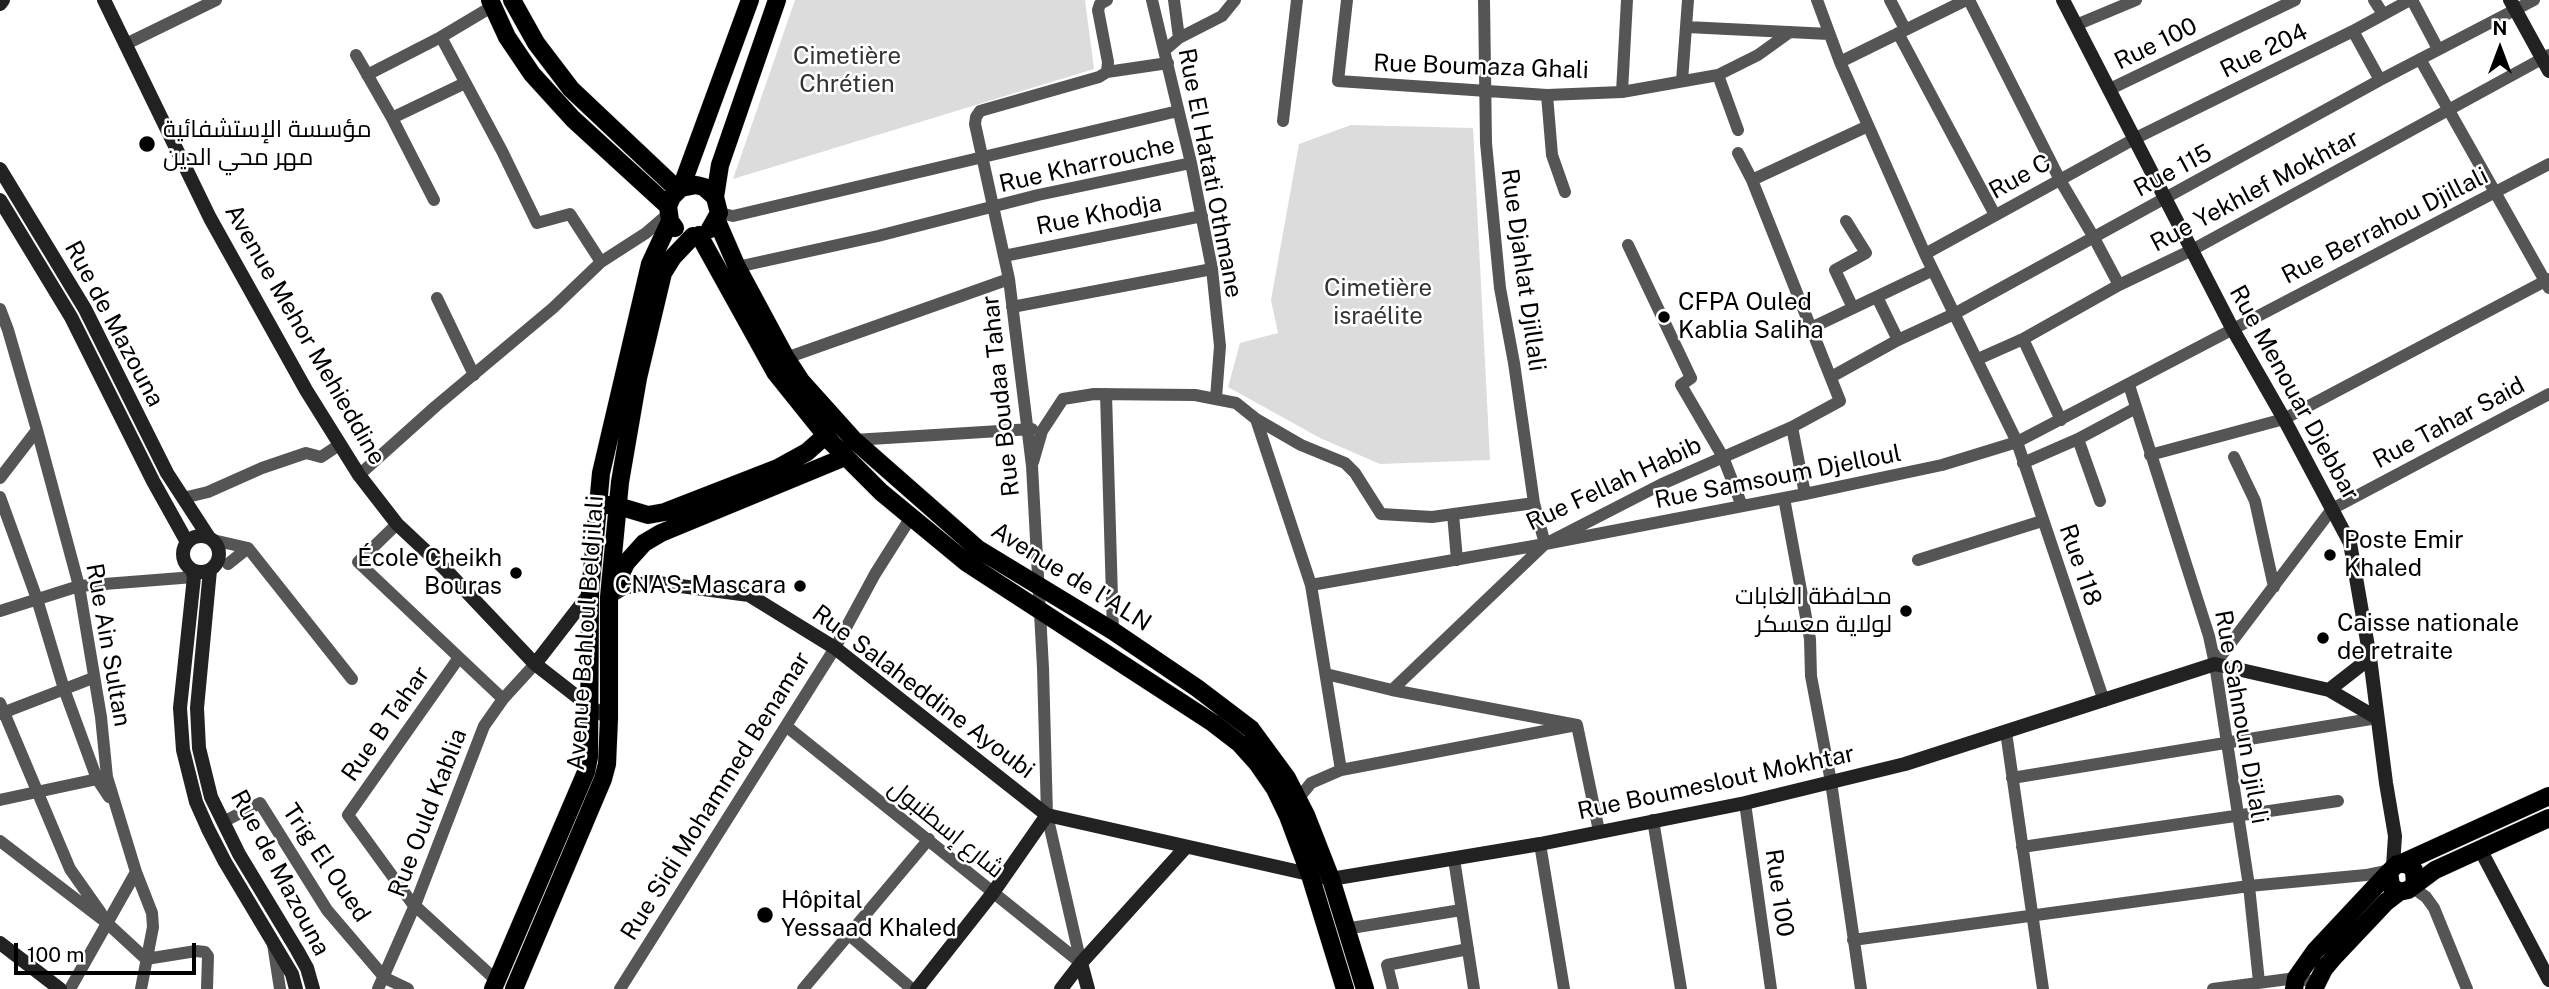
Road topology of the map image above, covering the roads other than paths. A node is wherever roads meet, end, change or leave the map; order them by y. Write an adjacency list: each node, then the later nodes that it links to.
1 (3, 0): 26 (street)
2 (104, 0): 37 (street, Avenue Mehor Mehieddine)
3 (216, 0): 37 (street)
4 (512, 0): 68 (main road)
5 (750, 0): 68 (main road)
6 (777, 0): 75 (main road)
7 (1108, 0): 44 (street)
8 (1152, 0): 40 (street, Rue El Hatati Othmane)
9 (1174, 0): 36 (street)
10 (1236, 0): 36 (street)
11 (1297, 0): 57 (street)
12 (1347, 0): 51 (street, Rue Boumaza Ghali)
13 (1484, 0): 51 (street, Rue Djahlat Djillali)
14 (1627, 0): 52 (street)
15 (1688, 0): 30 (street)
16 (1817, 0): 34 (street, Rue 118)
17 (1890, 0): 31 (street)
18 (1967, 0): 31 (street); 67 (street)
19 (2063, 0): 29 (street, Rue Menouar Djebbar)
20 (2136, 0): 29 (street)
21 (2295, 0): 50 (street, Rue 100)
22 (2374, 0): 28 (street)
23 (2411, 0): 28 (street, Rue 204); 38 (street)
24 (2535, 0): 27 (street, Rue 115)
25 (492, 3): 35 (street); 76 (main road)
26 (0, 4)
27 (2512, 4): 38 (street, Rue 115); 43 (street)
28 (2383, 14): 32 (street, Rue 204)
29 (2076, 24): 50 (street, Rue Menouar Djebbar)
30 (1687, 27): 33 (street); 47 (street)
31 (1902, 31): 42 (street); 77 (street)
32 (2353, 31): 48 (street); 60 (street, Rue 204)
33 (1790, 32): 34 (street); 46 (street, Rue Boumaza Ghali)
34 (1829, 34): 42 (street, Rue 118)
35 (441, 37): 45 (street); 49 (street)
36 (1179, 38): 40 (street)
37 (126, 44): 123 (street, Avenue Mehor Mehieddine)
38 (2438, 49): 41 (street, Rue 115)
39 (356, 55): 45 (street)
40 (1166, 57): 44 (street); 55 (street, Rue El Hatati Othmane)
41 (2420, 59): 48 (street, Rue 115); 54 (street)
42 (1840, 62): 58 (street, Rue 118)
43 (2547, 62): 54 (street, Rue Yekhlef Mokhtar)
44 (1107, 72): 62 (street, Rue Boudaa Tahar)
45 (367, 75): 56 (street)
46 (1718, 75): 47 (street, Rue Boumaza Ghali); 59 (street)
47 (1682, 80): 52 (street, Rue Boumaza Ghali)
48 (2379, 80): 73 (street, Rue 115)
49 (465, 83): 56 (street); 86 (street)
50 (2110, 89): 60 (street, Rue Menouar Djebbar)
51 (1485, 90): 53 (street, Rue Boumaza Ghali); 137 (street, Rue Djahlat Djillali)
52 (1622, 92): 53 (street, Rue Boumaza Ghali)
53 (1547, 95): 69 (street)
54 (2451, 109): 70 (street); 83 (street, Rue Yekhlef Mokhtar)
55 (1178, 111): 62 (street); 63 (street, Rue El Hatati Othmane)
56 (392, 118): 72 (street)
57 (1283, 121)
58 (1868, 126): 66 (street); 84 (street, Rue 118)
59 (1738, 130)
60 (2136, 138): 67 (street, Rue C); 73 (street, Rue Menouar Djebbar)
61 (1738, 153): 66 (street)
62 (982, 159): 74 (street, Rue Boudaa Tahar); 75 (street)
63 (1191, 163): 74 (street, Rue Kharrouche); 78 (street, Rue El Hatati Othmane)
64 (2549, 164): 70 (street, Rue Berrahou Djillali)
65 (0, 169): 134 (street, Rue de Mazouna)
66 (1752, 180): 99 (street)
67 (2060, 180): 77 (street, Rue C); 81 (street)
68 (680, 189): 75 (main road); 76 (main road)
69 (1565, 192)
70 (2497, 194): 91 (street); 100 (street, Rue Berrahou Djillali)
71 (0, 200): 147 (street, Rue de Mazouna)
72 (434, 200)
73 (2165, 200): 81 (street, Rue 115); 83 (street, Rue Menouar Djebbar)
74 (993, 208): 85 (street, Rue Boudaa Tahar); 87 (street, Rue Kharrouche)
75 (717, 211): 80 (main road); 87 (main road, Avenue de l'ALN)
76 (669, 214): 80 (main road); 86 (street); 141 (main road, Avenue Bahloul Beldjilali)
77 (1995, 215): 84 (street, Rue C)
78 (1202, 216): 85 (street, Rue Khodja); 88 (street, Rue El Hatati Othmane)
79 (1846, 221): 96 (street)
80 (696, 236): 119 (main road, Avenue de l'ALN); 138 (main road, Avenue Bahloul Beldjilali)
81 (2094, 236): 92 (street); 98 (street, Rue 115)
82 (1628, 245): 126 (street)
83 (2192, 250): 92 (street, Rue Yekhlef Mokhtar); 100 (street, Rue Menouar Djebbar)
84 (1925, 254): 89 (street, Rue 118)
85 (1004, 256): 90 (street, Rue Boudaa Tahar)
86 (601, 262): 105 (street)
87 (737, 267): 103 (main road, Avenue de l'ALN)
88 (1212, 269): 95 (street); 110 (street, Rue El Hatati Othmane)
89 (1933, 270): 93 (street); 98 (street, Rue 118)
90 (1009, 279): 95 (street, Rue Boudaa Tahar); 103 (street)
91 (2548, 282): 113 (street)
92 (2119, 285): 101 (street, Rue Yekhlef Mokhtar)
93 (1877, 297): 96 (street); 102 (street)
94 (437, 299): 105 (street)
95 (1012, 307): 116 (street, Rue Boudaa Tahar)
96 (1853, 308): 99 (street)
97 (0, 309): 117 (street, Rue Ain Sultan)
98 (1954, 314): 102 (street, Rue 115); 104 (street, Rue 118)
99 (1811, 328): 106 (street)
100 (2232, 328): 107 (street, Rue Berrahou Djillali); 113 (street, Rue Menouar Djebbar)
101 (2023, 339): 104 (street, Rue Yekhlef Mokhtar); 114 (street)
102 (1898, 340): 106 (street, Rue 115)
103 (786, 358): 121 (main road, Avenue de l'ALN)
104 (1978, 359): 122 (street, Rue 118)
105 (474, 375): 130 (street)
106 (1830, 377): 115 (street, Rue Fellah Habib)
107 (2129, 385): 111 (street, Rue Sahnoun Djilali); 114 (street, Rue Berrahou Djillali)
108 (1106, 394): 110 (street); 118 (street); 164 (street)
109 (2549, 394): 140 (street, Rue Tahar Said)
110 (1216, 398): 112 (street)
111 (2136, 408): 120 (street); 124 (street, Rue Sahnoun Djilali)
112 (1256, 419): 142 (street); 155 (street)
113 (2284, 419): 124 (street); 140 (street, Rue Menouar Djebbar)
114 (2061, 420): 122 (street, Rue Berrahou Djillali)
115 (1792, 427): 126 (street, Rue Fellah Habib); 132 (street)
116 (1027, 428): 118 (street); 121 (street); 129 (street, Rue Boudaa Tahar)
117 (37, 430): 131 (street); 156 (street, Rue Ain Sultan)
118 (1042, 431): 129 (street)
119 (825, 436): 125 (main road, Avenue de l'ALN); 138 (main road)
120 (2078, 439): 128 (street); 136 (street)
121 (854, 440): 157 (main road, Avenue de l'ALN)
122 (2017, 442): 128 (street, Rue 118); 132 (street, Rue Samsoum Djelloul)
123 (339, 445): 130 (street, Avenue Mehor Mehieddine); 134 (street)
124 (2150, 455): 169 (street, Rue Sahnoun Djilali)
125 (845, 457): 143 (main road, Avenue de l'ALN); 160 (main road)
126 (1723, 457): 139 (street); 148 (street, Rue Fellah Habib)
127 (2234, 457): 158 (street)
128 (2023, 463): 144 (street, Rue 118)
129 (1032, 466): 157 (street, Rue Boudaa Tahar)
130 (359, 475): 145 (street, Avenue Mehor Mehieddine)
131 (0, 478)
132 (1805, 494): 135 (street, Rue Samsoum Djelloul)
133 (0, 497): 161 (street)
134 (183, 498): 146 (street, Rue de Mazouna)
135 (1784, 498): 139 (street, Rue Samsoum Djelloul); 189 (street)
136 (2100, 501)
137 (1534, 503): 142 (street); 148 (street, Rue Djahlat Djillali)
138 (618, 506): 141 (main road); 160 (main road, Avenue Bahloul Beldjilali)
139 (1742, 506): 148 (street, Rue Samsoum Djelloul)
140 (2332, 509): 158 (street); 166 (street, Rue Menouar Djebbar)
141 (597, 510): 159 (main road, Avenue Bahloul Beldjilali)
142 (1453, 514): 150 (street)
143 (911, 517): 162 (main road, Avenue de l'ALN); 165 (street, Rue Sidi Mohammed Benamar)
144 (2042, 521): 151 (street); 177 (street, Rue 118)
145 (397, 524): 167 (street); 168 (street, Avenue Mehor Mehieddine)
146 (211, 538): 147 (street); 149 (street); 153 (street)
147 (187, 542): 154 (street)
148 (1545, 544): 150 (street, Rue Fellah Habib); 174 (street)
149 (247, 548): 152 (street); 172 (street)
150 (1457, 560): 155 (street, Rue Fellah Habib)
151 (1918, 560)
152 (229, 564)
153 (210, 570): 154 (street); 200 (street, Rue de Mazouna)
154 (193, 573): 156 (street); 223 (street, Rue de Mazouna)
155 (1311, 585): 170 (street)
156 (79, 586): 161 (street); 171 (street, Rue Ain Sultan)
157 (1037, 587): 162 (street, Rue Boudaa Tahar); 164 (main road, Avenue de l'ALN)
158 (2274, 587): 169 (street)
159 (590, 593): 168 (street); 178 (main road, Avenue Bahloul Beldjilali)
160 (609, 597): 165 (street, Rue Salaheddine Ayoubi); 180 (main road, Avenue Bahloul Beldjilali)
161 (37, 599): 163 (street); 173 (street)
162 (1038, 610): 196 (street, Rue Boudaa Tahar); 211 (main road, Avenue de l'ALN)
163 (0, 611)
164 (1113, 631): 192 (main road, Avenue de l'ALN)
165 (835, 649): 183 (street, Rue Sidi Mohammed Benamar); 196 (street, Rue Salaheddine Ayoubi)
166 (2370, 658): 175 (street); 181 (street, Rue Menouar Djebbar)
167 (458, 659): 176 (street); 215 (street, Rue B Tahar)
168 (535, 664): 176 (street, Rue Ould Kablia); 178 (street, Avenue Mehor Mehieddine)
169 (2215, 664): 175 (street); 177 (street, Rue Boumeslout Mokhtar); 185 (street, Rue Sahnoun Djilali)
170 (1326, 674): 174 (street); 186 (street)
171 (93, 678): 173 (street); 187 (street, Rue Ain Sultan)
172 (352, 679)
173 (64, 688): 179 (street); 187 (street)
174 (1392, 690): 182 (street)
175 (2329, 690): 181 (street)
176 (503, 699): 215 (street, Rue Ould Kablia)
177 (2104, 701): 184 (street, Rue Boumeslout Mokhtar)
178 (589, 706): 180 (street, Avenue Mehor Mehieddine); 231 (main road, Avenue Bahloul Beldjilali)
179 (1, 710): 190 (street)
180 (610, 718): 241 (main road, Avenue Bahloul Beldjilali)
181 (2377, 718): 185 (street); 210 (street, Rue Menouar Djebbar)
182 (1577, 724): 186 (street); 201 (street)
183 (786, 726): 202 (street, شارع إسطنبول); 242 (street, Rue Sidi Mohammed Benamar)
184 (2006, 732): 188 (street); 189 (street, Rue Boumeslout Mokhtar)
185 (2227, 741): 188 (street); 197 (street, Rue Sahnoun Djilali)
186 (1341, 770): 192 (street)
187 (102, 778): 190 (street); 209 (street)
188 (2012, 778): 205 (street)
189 (1831, 782): 195 (street, Rue Boumeslout Mokhtar); 221 (street)
190 (37, 790): 193 (street); 218 (street)
191 (2547, 798): 210 (main road)
192 (1298, 799): 212 (main road, Avenue de l'ALN)
193 (0, 800)
194 (2338, 801): 197 (street)
195 (1745, 803): 199 (street, Rue Boumeslout Mokhtar); 254 (street, Rue 100)
196 (1047, 815): 206 (street, Rue Boumeslout Mokhtar); 214 (street); 226 (street, Rue Boudaa Tahar)
197 (2238, 815): 205 (street); 213 (street, Rue Sahnoun Djilali)
198 (2549, 818): 207 (main road)
199 (1653, 820): 201 (street, Rue Boumeslout Mokhtar); 253 (street)
200 (223, 822): 229 (street, Trig El Oued); 239 (street, Rue de Mazouna)
201 (1599, 831): 204 (street, Rue Boumeslout Mokhtar)
202 (929, 839): 214 (street, شارع إسطنبول); 220 (street)
203 (0, 841): 218 (street)
204 (1540, 844): 208 (street, Rue Boumeslout Mokhtar); 252 (street)
205 (2022, 847): 217 (street)
206 (1186, 848): 211 (street, Rue Boumeslout Mokhtar); 226 (street)
207 (2480, 849): 210 (main road); 227 (street)
208 (1454, 859): 212 (street, Rue Boumeslout Mokhtar); 216 (street)
209 (136, 872): 218 (street); 225 (street)
210 (2402, 874): 213 (street); 230 (main road); 232 (main road); 258 (street)
211 (1310, 875): 212 (street, Rue Boumeslout Mokhtar); 248 (main road, Avenue de l'ALN)
212 (1331, 879): 219 (main road, Avenue de l'ALN)
213 (2249, 887): 217 (street); 228 (street, Rue Sahnoun Djilali)
214 (992, 894): 226 (street, شارع إسطنبول); 245 (street)
215 (415, 905): 229 (street, Rue Ould Kablia); 231 (street)
216 (1461, 910): 219 (street); 224 (street)
217 (2033, 916): 221 (street); 256 (street)
218 (107, 923): 225 (street); 234 (street)
219 (1345, 929): 249 (main road, Avenue de l'ALN)
220 (848, 934): 243 (street); 244 (street)
221 (1853, 940): 255 (street)
222 (0, 943): 233 (street)
223 (273, 943): 237 (street); 238 (street, Rue de Mazouna)
224 (1468, 949): 250 (street); 251 (street)
225 (146, 959): 235 (street); 236 (street)
226 (1081, 963): 246 (street); 247 (street)
227 (2549, 980)
228 (2259, 982): 230 (street); 257 (street)
229 (381, 983): 240 (street)
230 (2295, 984): 232 (street)
231 (495, 985)
232 (2315, 985)
233 (60, 989)
234 (69, 989)
235 (141, 989)
236 (206, 989)
237 (280, 989)
238 (296, 989)
239 (313, 989)
240 (408, 989)
241 (514, 989)
242 (620, 989)
243 (803, 989)
244 (912, 989)
245 (917, 989)
246 (1061, 989)
247 (1088, 989)
248 (1345, 989)
249 (1365, 989)
250 (1393, 989)
251 (1474, 989)
252 (1564, 989)
253 (1681, 989)
254 (1771, 989)
255 (1861, 989)
256 (2043, 989)
257 (2213, 989)
258 (2467, 989)

